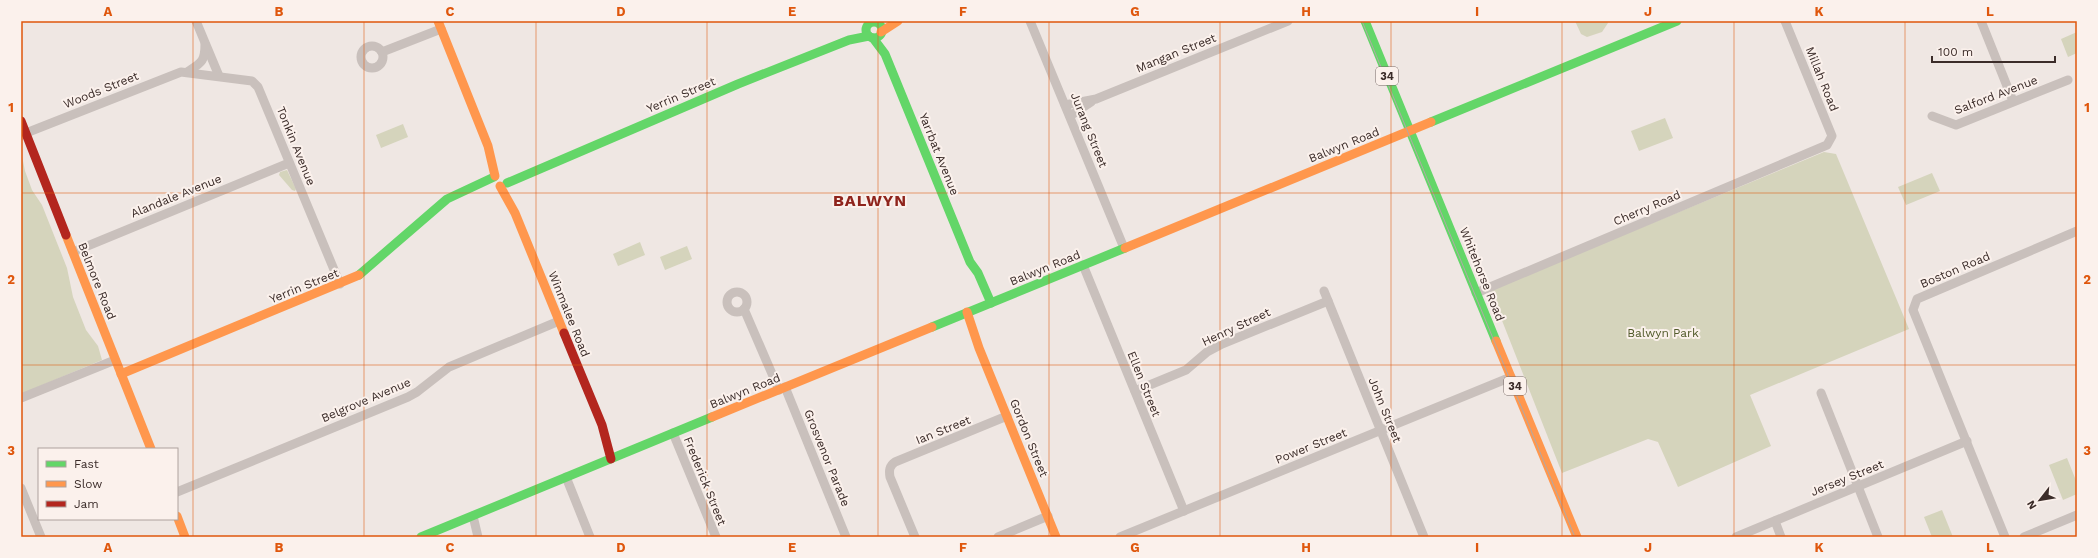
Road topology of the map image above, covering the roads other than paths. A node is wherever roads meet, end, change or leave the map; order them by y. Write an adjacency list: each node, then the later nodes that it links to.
1 (196, 21): 12 (street)
2 (892, 21): 11 (main road, Yerrin Street)
3 (898, 21): 11 (main road, Yerrin Street)
4 (1030, 21): 19 (street, Jurang Street)
5 (1288, 21): 17 (street, Mangan Street)
6 (1365, 21): 23 (main road, Whitehorse Road / 34)
7 (1677, 21): 23 (main road, Balwyn Road)
8 (1785, 21): 25 (street, Millah Road)
9 (1981, 21): 18 (street)
10 (440, 25): 13 (street); 27 (main road, Winmalee Road)
11 (873, 28): 27 (main road, Yerrin Street); 36 (main road, Yarrbat Avenue)
12 (205, 44): 14 (street); 15 (street)
13 (382, 52)
14 (186, 72): 15 (street, Tonkin Avenue); 24 (street, Woods Street)
15 (219, 76): 26 (street, Tonkin Avenue)
16 (2068, 80): 18 (street, Salford Avenue)
17 (1096, 99): 19 (street, Mangan Street); 20 (street, Mangan Street)
18 (2013, 101): 21 (street, Salford Avenue)
19 (1065, 105): 20 (street, Jurang Street)
20 (1070, 116): 29 (street, Jurang Street)
21 (1932, 116)
22 (21, 121): 24 (main road, Belmore Road)
23 (1410, 131): 29 (main road, Balwyn Road); 34 (main road, Whitehorse Road / 34)
24 (26, 133): 30 (main road, Belmore Road)
25 (1827, 146): 34 (street, Cherry Road)
26 (289, 162): 30 (street, Alandale Avenue); 32 (street, Tonkin Avenue)
27 (501, 180): 32 (main road, Yerrin Street); 39 (main road, Winmalee Road)
28 (2077, 231): 50 (street, Boston Road)
29 (1124, 248): 31 (main road, Balwyn Road)
30 (73, 252): 40 (main road, Belmore Road)
31 (1083, 265): 36 (main road, Balwyn Road); 44 (street, Ellen Street)
32 (340, 284): 41 (main road, Yerrin Street)
33 (1324, 291): 35 (street, John Street)
34 (1476, 292): 42 (main road, Whitehorse Road / 34)
35 (1328, 301): 44 (street, Henry Street); 48 (street, John Street)
36 (988, 304): 38 (main road, Balwyn Road)
37 (744, 309): 43 (street, Grosvenor Parade)
38 (964, 314): 43 (main road, Balwyn Road); 47 (main road, Gordon Street)
39 (559, 321): 52 (main road, Winmalee Road); 56 (street, Belgrove Avenue)
40 (115, 360): 41 (main road, Belmore Road); 46 (street)
41 (121, 374): 51 (main road, Belmore Road)
42 (1511, 377): 48 (street, Power Street); 75 (main road, Whitehorse Road / 34)
43 (782, 388): 49 (main road, Balwyn Road); 69 (street, Grosvenor Parade)
44 (1135, 391): 57 (street, Ellen Street)
45 (1821, 393): 54 (street)
46 (21, 398)
47 (1007, 416): 60 (main road, Gordon Street); 70 (street, Ian Street)
48 (1380, 431): 57 (street, Power Street); 74 (street, John Street)
49 (673, 433): 52 (main road, Balwyn Road); 68 (street, Frederick Street)
50 (1967, 441): 54 (street, Jersey Street); 79 (street, Boston Road)
51 (150, 448)
52 (615, 457): 53 (main road, Balwyn Road)
53 (566, 477): 59 (main road, Balwyn Road); 67 (street)
54 (1858, 486): 62 (street, Jersey Street); 78 (street)
55 (21, 488): 63 (street)
56 (178, 492)
57 (1184, 511): 73 (street, Power Street)
58 (2077, 515): 80 (street)
59 (473, 516): 65 (main road, Balwyn Road); 66 (street)
60 (1048, 516): 71 (street); 72 (main road, Gordon Street)
61 (178, 519): 64 (main road)
62 (1774, 521): 76 (street, Jersey Street); 77 (street)
63 (41, 537)
64 (185, 537)
65 (421, 537)
66 (478, 537)
67 (590, 537)
68 (716, 537)
69 (846, 537)
70 (915, 537)
71 (998, 537)
72 (1056, 537)
73 (1120, 537)
74 (1424, 537)
75 (1577, 537)
76 (1736, 537)
77 (1781, 537)
78 (1878, 537)
79 (2005, 537)
80 (2024, 537)

